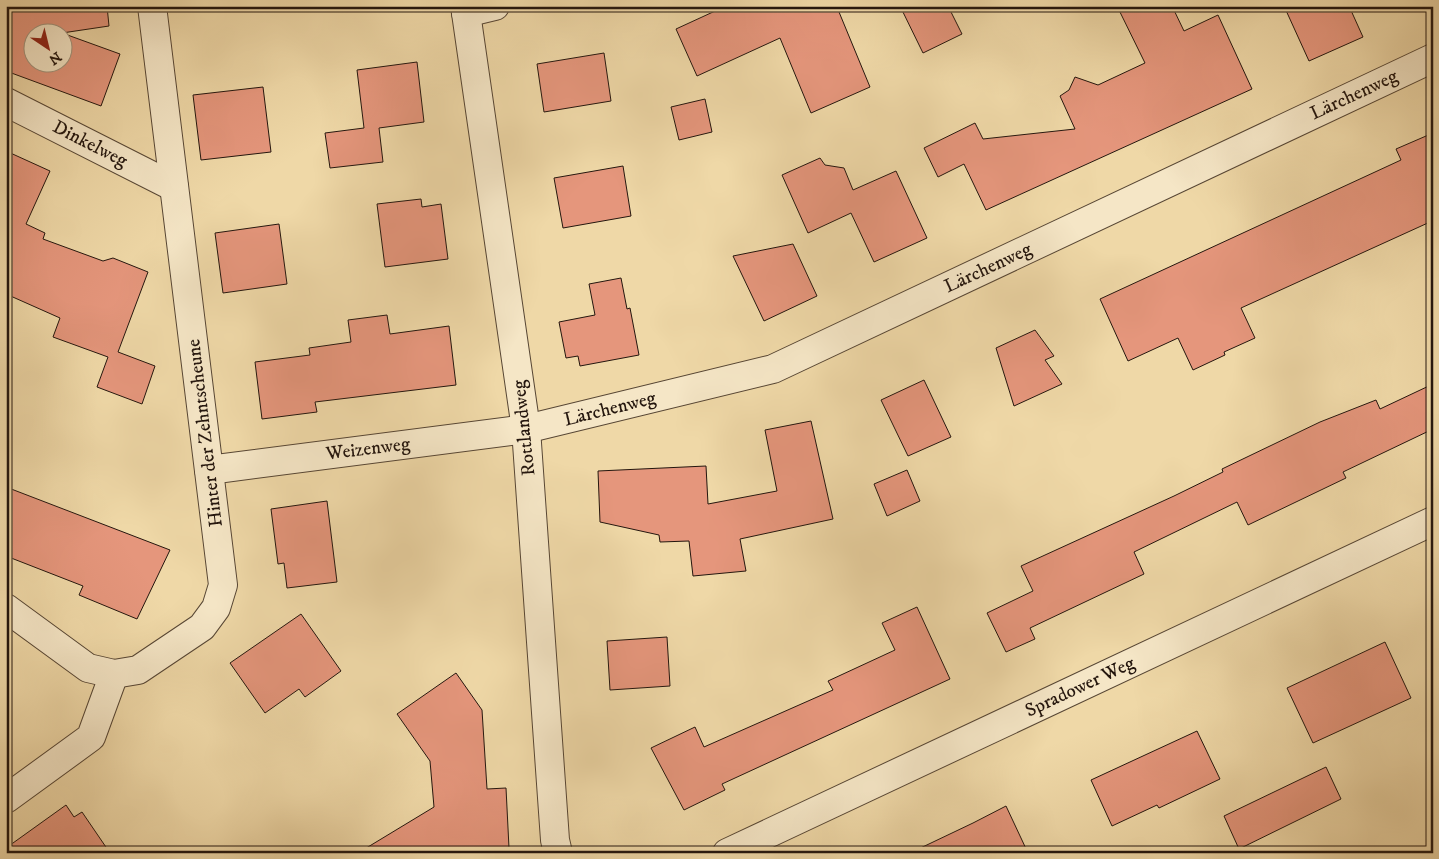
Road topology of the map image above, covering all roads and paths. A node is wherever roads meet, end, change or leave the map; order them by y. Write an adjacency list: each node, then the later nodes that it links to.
1 (152, 6): 6 (street, Hinter der Zehntscheune)
2 (495, 6): 3 (street)
3 (465, 10): 7 (street, Rottlandweg)
4 (1433, 58): 7 (street, Lärchenweg)
5 (6, 102): 6 (street, Dinkelweg)
6 (174, 187): 8 (street, Hinter der Zehntscheune)
7 (526, 429): 8 (street, Weizenweg); 13 (street, Rottlandweg)
8 (209, 470): 11 (street, Hinter der Zehntscheune)
9 (1433, 520): 14 (street, Spradower Weg)
10 (6, 608): 11 (street, Hinter der Zehntscheune)
11 (114, 674): 12 (street)
12 (6, 799)
13 (558, 853)
14 (727, 853)

